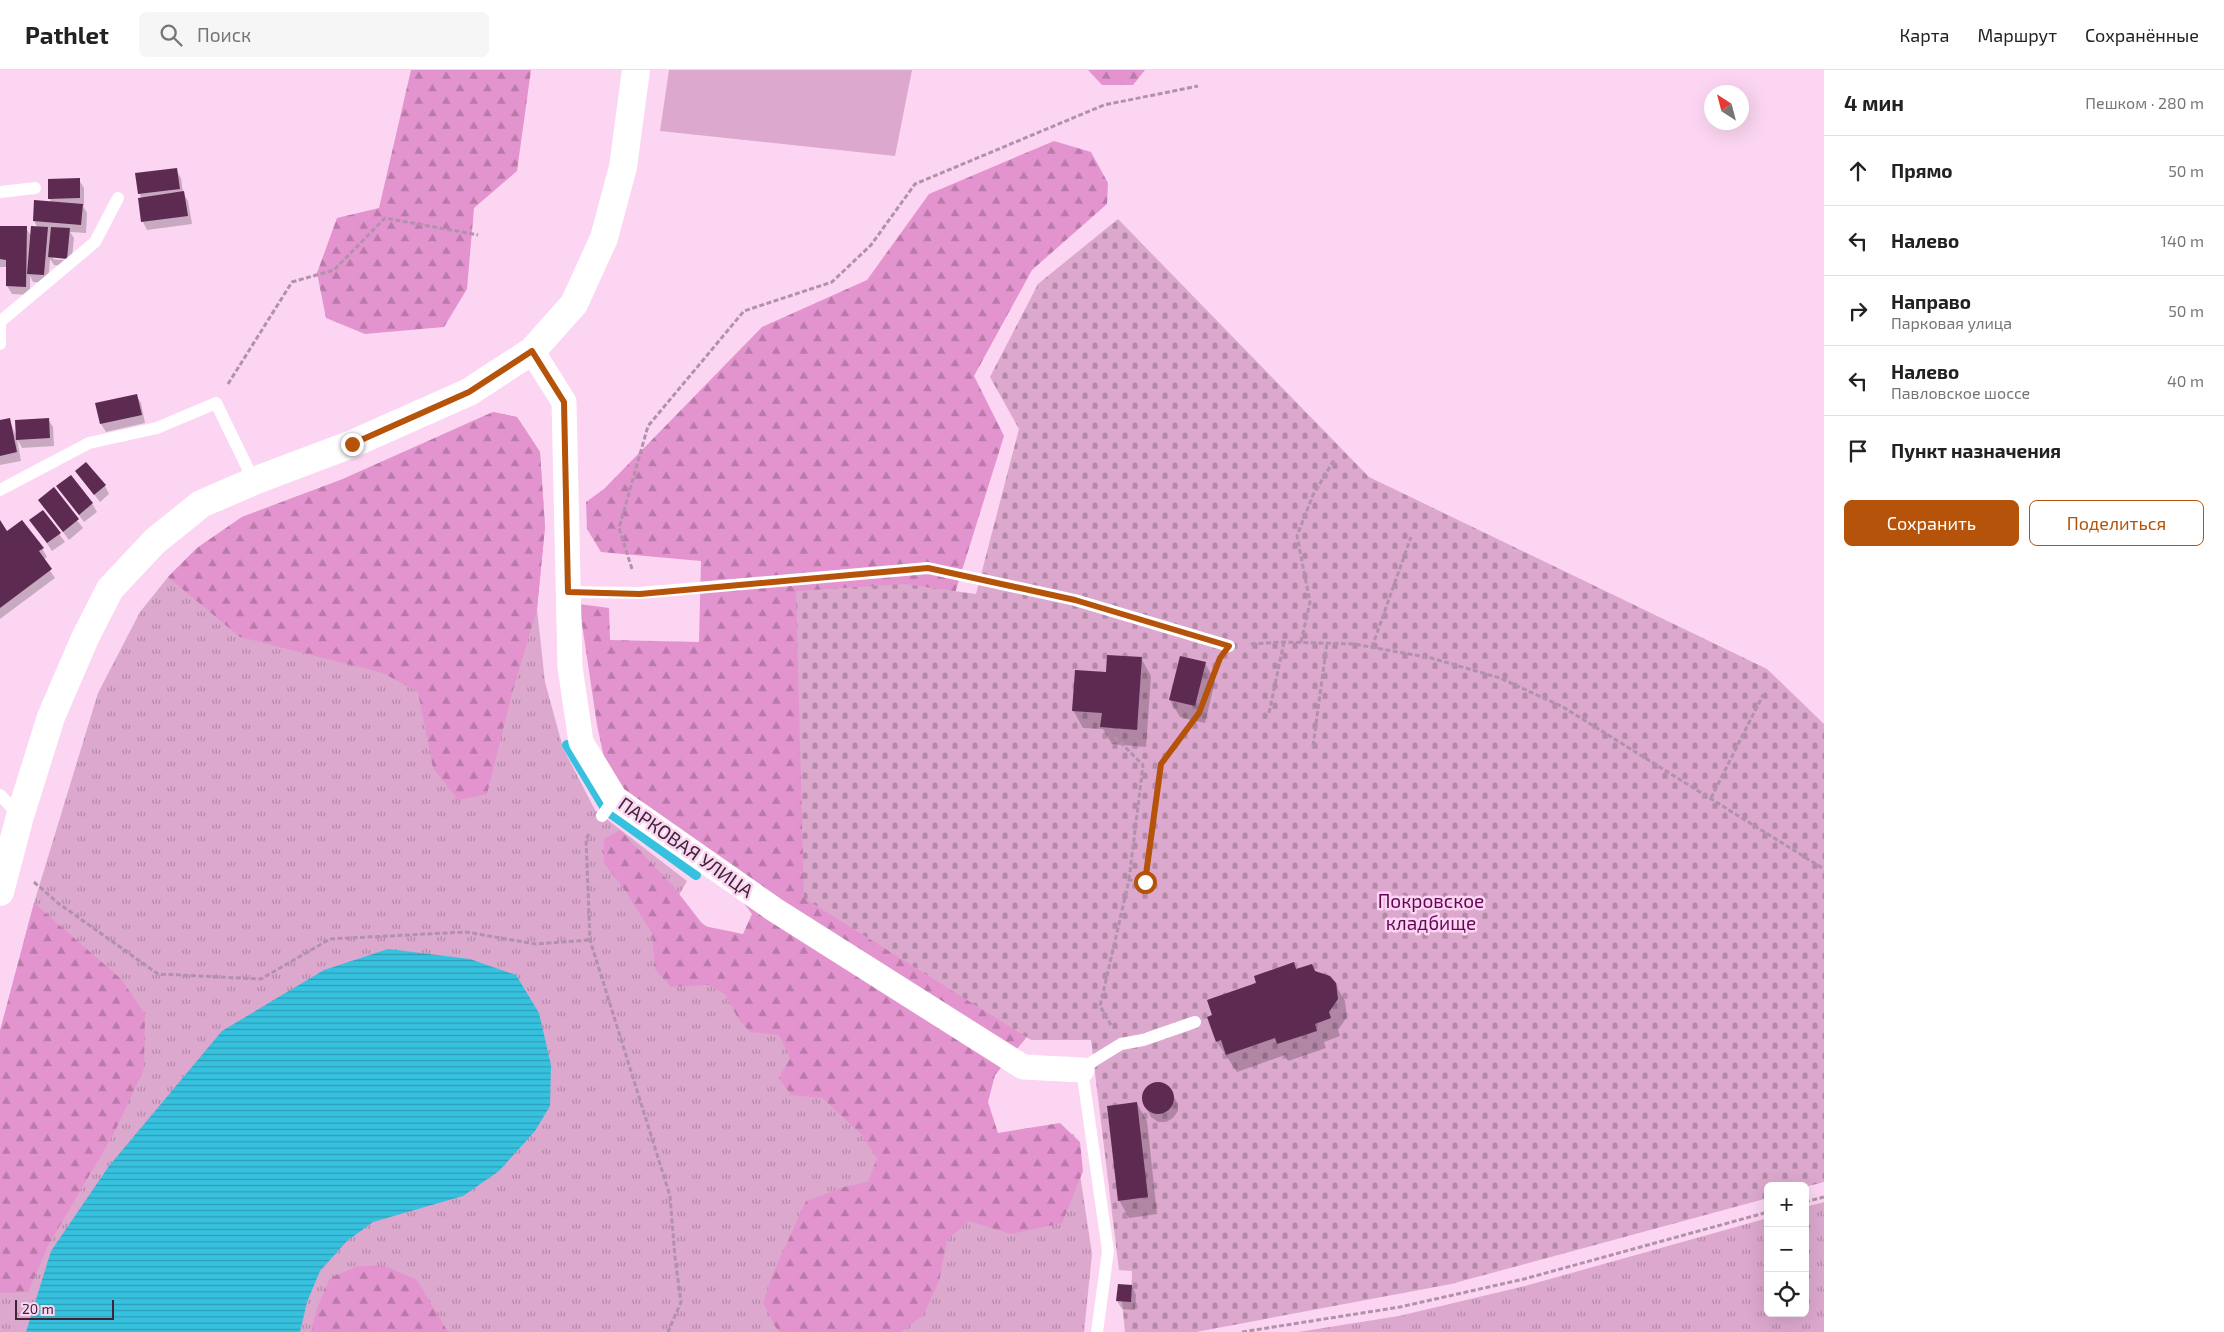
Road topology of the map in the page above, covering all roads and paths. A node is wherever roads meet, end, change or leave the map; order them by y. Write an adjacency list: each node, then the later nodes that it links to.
1 (636, 70): 9 (main road)
2 (1198, 86): 16 (path)
3 (35, 188): 4 (lane)
4 (0, 192)
5 (118, 198): 7 (lane)
6 (478, 235): 10 (path)
7 (1, 320): 8 (lane)
8 (0, 344)
9 (532, 351): 12 (main road); 15 (street, ПАРКОВАЯ УЛИЦА)
10 (216, 403): 12 (lane); 13 (lane)
11 (1334, 460): 18 (path)
12 (254, 481): 29 (main road)
13 (0, 490)
14 (1412, 537): 21 (path)
15 (568, 592): 16 (lane); 28 (street, ПАРКОВАЯ УЛИЦА)
16 (640, 594): 20 (lane)
17 (1284, 642): 18 (path); 20 (path); 23 (path)
18 (1301, 642): 19 (path)
19 (1327, 643): 21 (path); 25 (path)
20 (1229, 646): 32 (path)
21 (1372, 647): 27 (path)
22 (1763, 695): 27 (path)
23 (1269, 714)
24 (1115, 737): 32 (path)
25 (1313, 746)
26 (0, 795): 29 (lane)
27 (1711, 798): 31 (path)
28 (609, 807): 34 (path); 37 (street, ПАРКОВАЯ УЛИЦА)
29 (20, 816): 30 (main road)
30 (9, 860): 33 (main road); 34 (path)
31 (1824, 869)
32 (1129, 880): 36 (path)
33 (0, 892)
34 (590, 940): 41 (path)
35 (1195, 1022): 36 (lane)
36 (1121, 1044): 37 (lane)
37 (1082, 1070): 42 (lane)
38 (1824, 1197): 39 (path)
39 (1809, 1201)
40 (1764, 1213): 43 (path)
41 (668, 1332)
42 (1097, 1332)
43 (1242, 1332)

